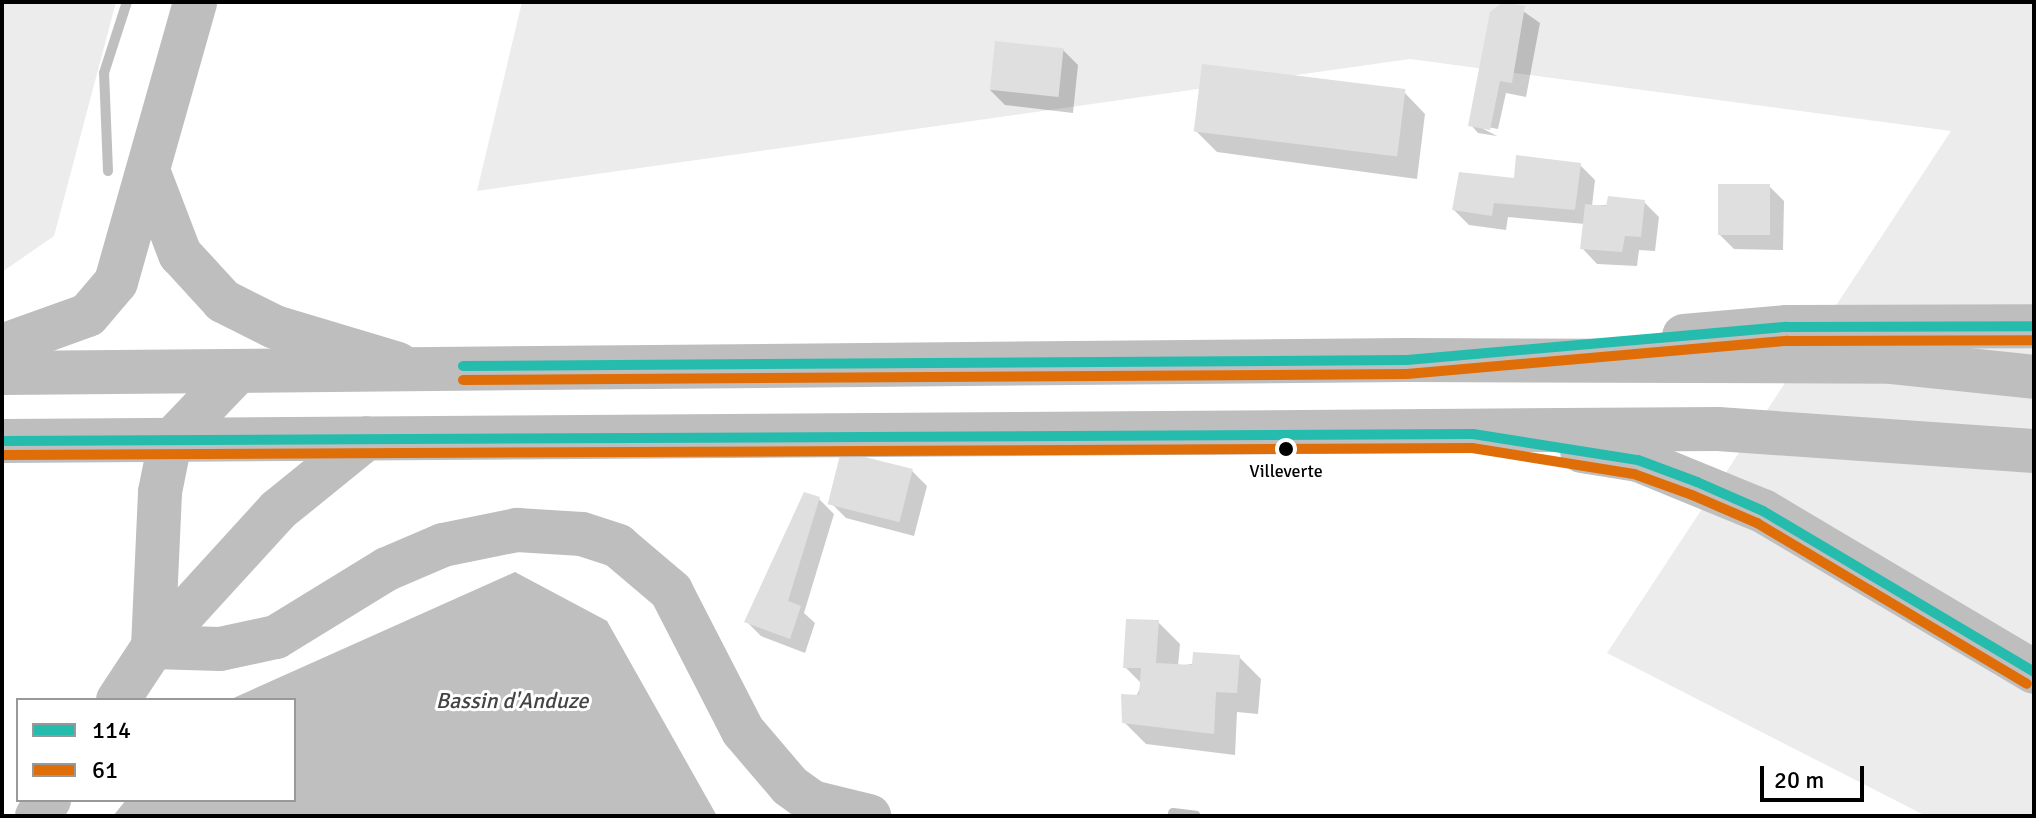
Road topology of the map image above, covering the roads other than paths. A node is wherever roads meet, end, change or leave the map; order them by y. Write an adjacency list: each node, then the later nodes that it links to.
1 (195, 2): 2 (main road)
2 (149, 173): 4 (main road); 6 (main road)
3 (2034, 326): 5 (main road)
4 (2, 346)
5 (1407, 360): 6 (main road); 9 (main road)
6 (406, 367): 7 (main road)
7 (238, 371): 8 (main road); 13 (main road)
8 (2, 373)
9 (2034, 377)
10 (1473, 434): 11 (main road); 14 (main road); 16 (main road)
11 (367, 438): 13 (main road); 15 (main road)
12 (2, 441): 13 (main road)
13 (170, 442): 15 (main road)
14 (2034, 451)
15 (153, 647): 17 (main road); 18 (main road)
16 (2034, 672)
17 (119, 698)
18 (869, 816)

